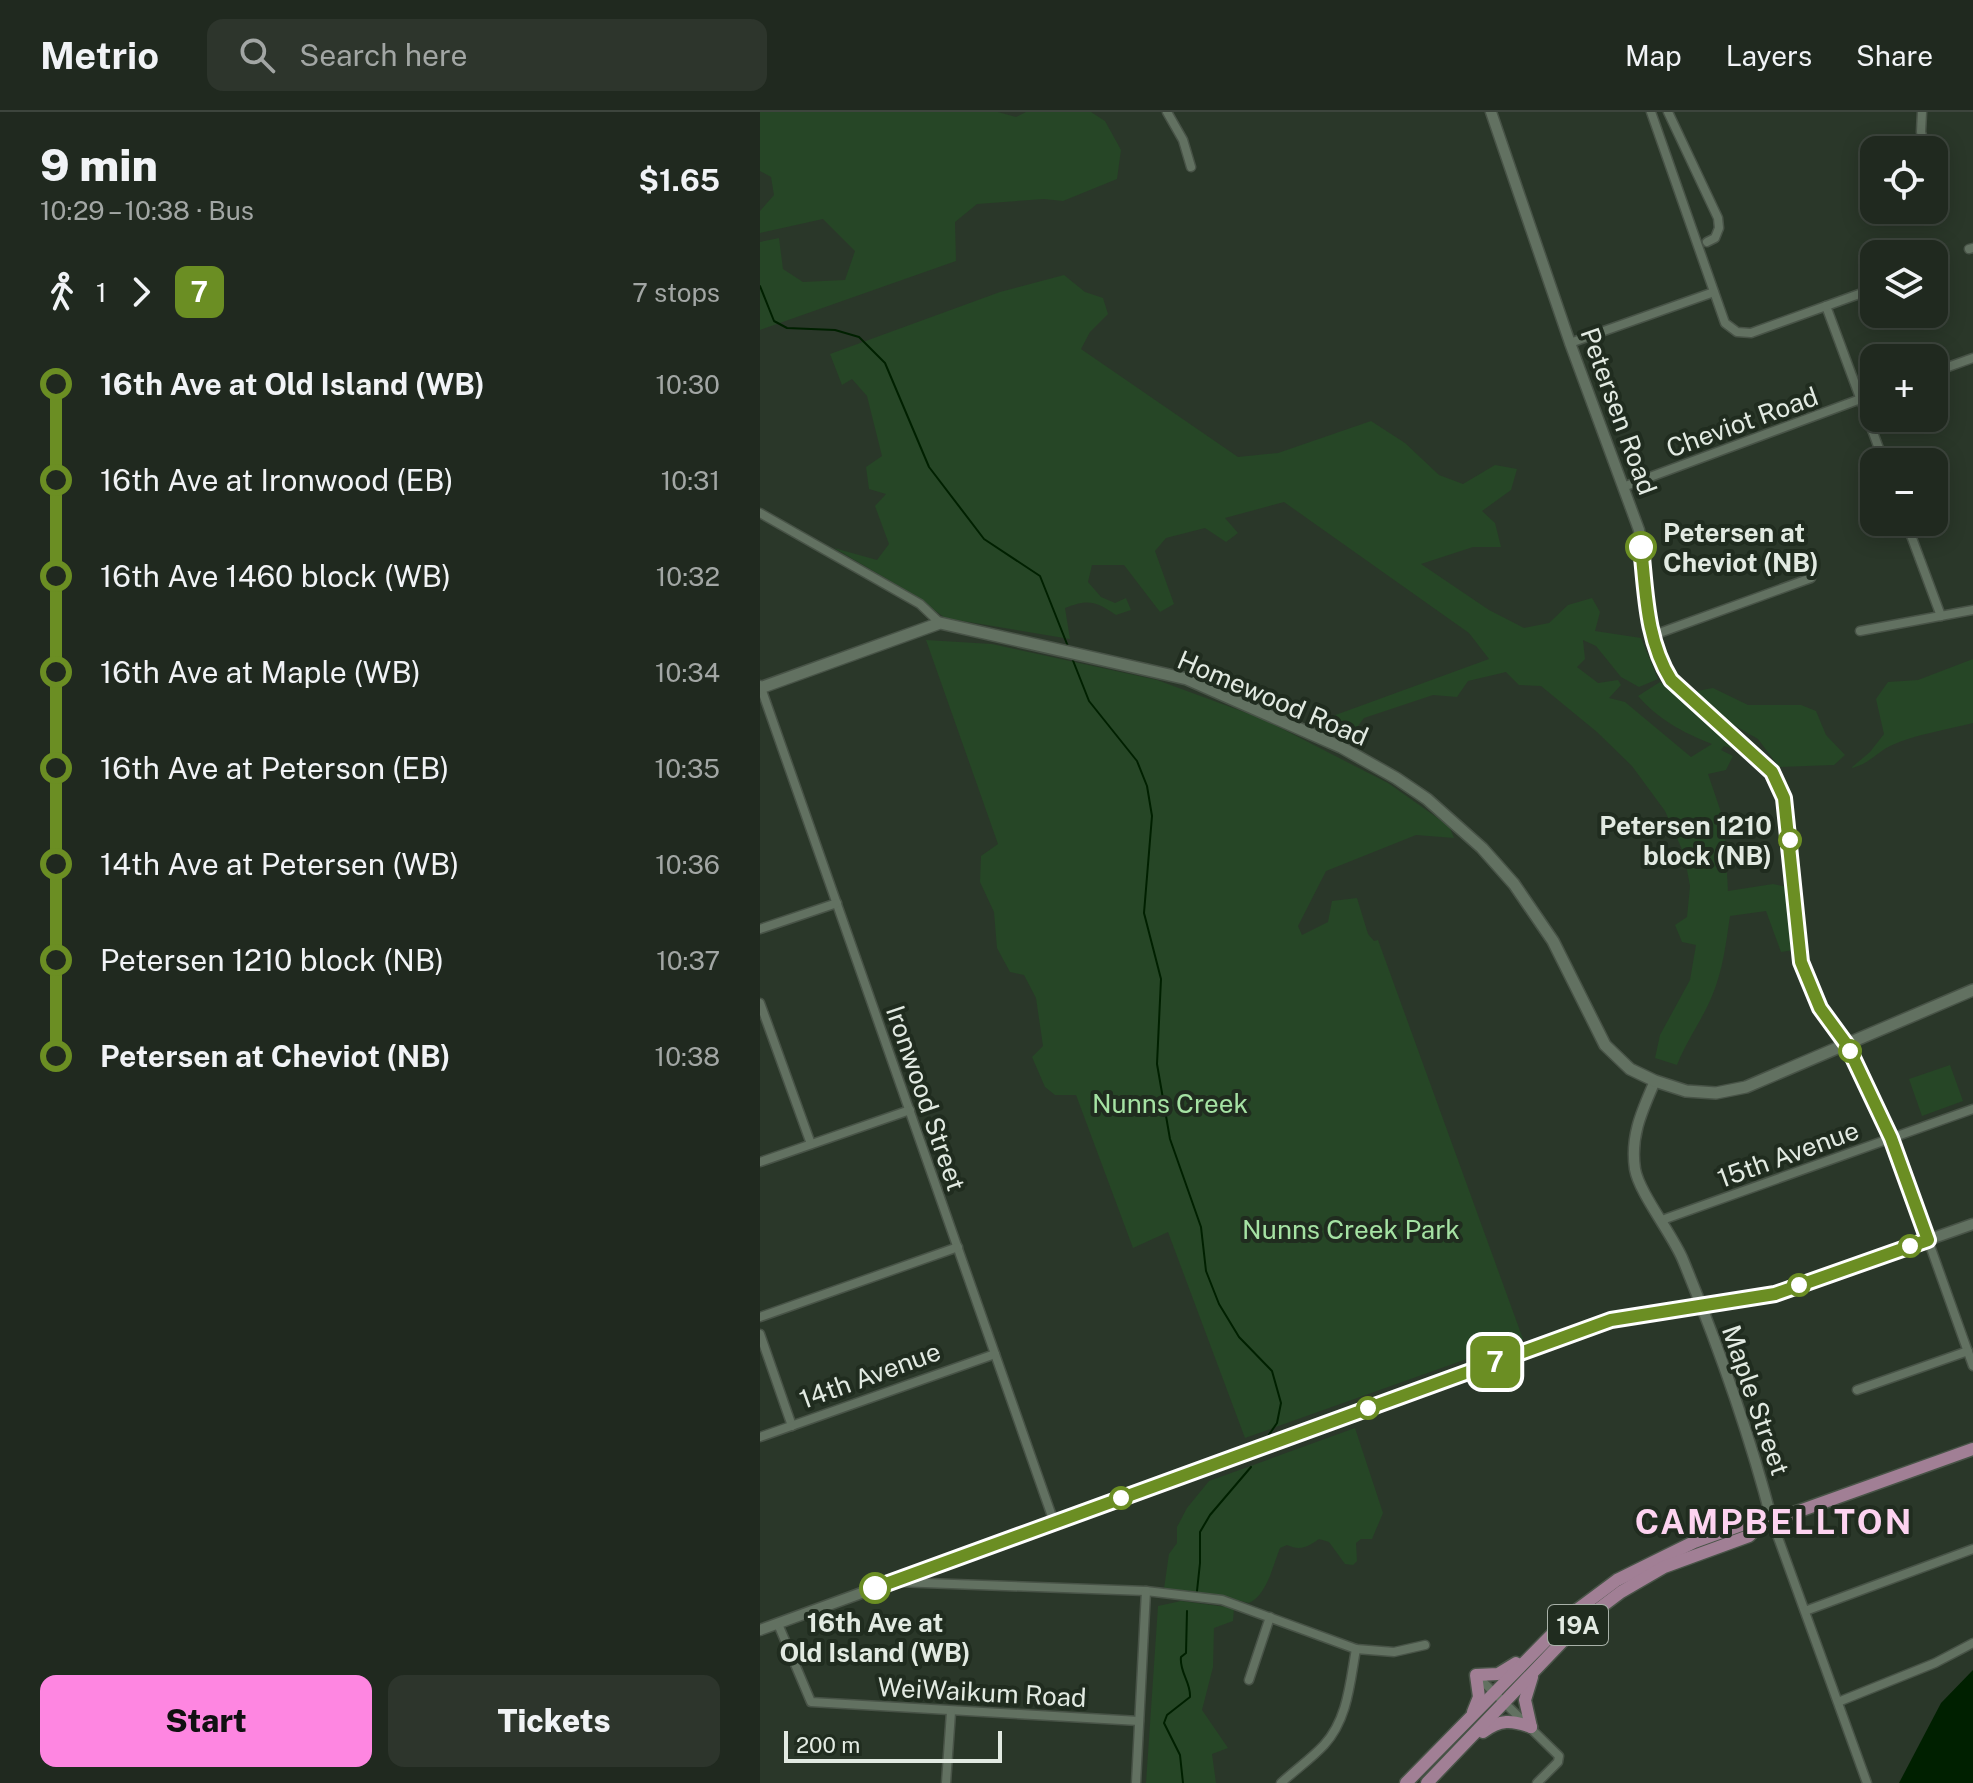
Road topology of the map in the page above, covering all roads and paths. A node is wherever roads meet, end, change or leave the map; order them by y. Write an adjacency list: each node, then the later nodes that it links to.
1 (1167, 112): 8 (street)
2 (1491, 112): 14 (street, Petersen Road)
3 (1651, 112): 9 (street)
4 (1668, 112): 7 (street)
5 (1922, 112): 6 (street)
6 (1922, 136)
7 (1690, 159): 9 (street); 10 (street)
8 (1191, 167)
9 (1671, 167): 11 (street)
10 (1707, 242)
11 (1714, 292): 13 (street); 14 (street)
12 (1860, 294): 13 (street)
13 (1826, 306): 17 (street)
14 (1570, 343): 18 (street, Petersen Road)
15 (1973, 358): 16 (street)
16 (1948, 367)
17 (1860, 399): 18 (street, Cheviot Road)
18 (1623, 487): 26 (street, Petersen Road)
19 (760, 513): 24 (street, Homewood Road)
20 (1911, 536): 23 (street)
21 (1811, 578): 26 (street)
22 (1973, 610): 23 (street)
23 (1941, 616): 25 (street)
24 (940, 623): 27 (main road); 33 (main road, Homewood Road)
25 (1860, 631)
26 (1651, 636): 32 (street, Petersen Road)
27 (760, 686): 28 (street, Ironwood Street)
28 (837, 903): 29 (street); 35 (street, Ironwood Street)
29 (760, 929)
30 (1973, 990): 32 (main road)
31 (760, 1003): 37 (street)
32 (1847, 1045): 33 (main road); 36 (street, Petersen Road)
33 (1655, 1081): 39 (street, Maple Street)
34 (1973, 1109): 36 (street, 15th Avenue)
35 (910, 1110): 37 (street); 42 (street, Ironwood Street)
36 (1891, 1138): 39 (street, 15th Avenue); 41 (street, Petersen Road)
37 (811, 1144): 38 (street)
38 (760, 1162)
39 (1662, 1220): 43 (street, Maple Street)
40 (1973, 1224): 41 (street)
41 (1928, 1240): 43 (street); 46 (street, Petersen Road)
42 (958, 1247): 44 (street); 47 (street, Ironwood Street)
43 (1700, 1306): 53 (street); 54 (street, Maple Street)
44 (760, 1317)
45 (760, 1334): 50 (street)
46 (1968, 1351): 48 (street, Petersen Road); 49 (street)
47 (995, 1354): 50 (street, 14th Avenue); 53 (street, Ironwood Street)
48 (1973, 1366)
49 (1857, 1390)
50 (792, 1426): 51 (street, 14th Avenue)
51 (760, 1437)
52 (1973, 1449): 54 (main road, 19A)
53 (1054, 1522): 56 (street)
54 (1766, 1523): 58 (street, Maple Street); 59 (main road, 19A); 66 (main road, 19A)
55 (1973, 1549): 58 (street)
56 (892, 1582): 57 (street); 61 (street)
57 (1146, 1591): 60 (street); 73 (street)
58 (1805, 1611): 70 (street, Maple Street)
59 (1574, 1612): 67 (main road); 69 (main road, 19A)
60 (1270, 1617): 65 (street); 68 (street)
61 (778, 1624): 62 (street); 71 (street, WeiWaikum Road)
62 (760, 1630)
63 (1973, 1643): 70 (street)
64 (1425, 1645): 65 (street)
65 (1356, 1649): 78 (street)
66 (1535, 1670): 69 (main road, 19A); 74 (main road)
67 (1476, 1675): 69 (street); 72 (main road)
68 (1249, 1680)
69 (1500, 1697): 72 (main road, 19A); 74 (street); 75 (main road, 19A)
70 (1838, 1702): 82 (street, Maple Street)
71 (951, 1712): 73 (street, WeiWaikum Road); 76 (street)
72 (1470, 1718): 79 (main road, 19A)
73 (1139, 1721): 77 (street)
74 (1531, 1727): 75 (main road); 81 (street)
75 (1444, 1765): 80 (main road, 19A)
76 (946, 1783)
77 (1136, 1783)
78 (1281, 1783)
79 (1406, 1783)
80 (1427, 1783)
81 (1537, 1783)
82 (1867, 1783)

